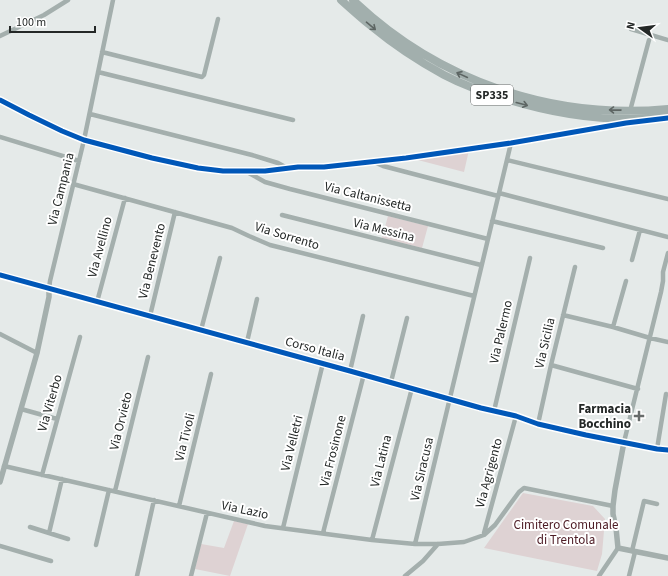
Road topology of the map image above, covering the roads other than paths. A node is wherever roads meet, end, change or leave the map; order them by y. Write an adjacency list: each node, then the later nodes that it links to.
1 (68, 0): 7 (street)
2 (113, 0): 10 (street, Via Campania)
3 (341, 0): 15 (highway, SP335, one-way to 15, bridge)
4 (354, 0): 13 (highway, SP335, one-way to 4, bridge)
5 (218, 19): 10 (street)
6 (631, 29): 9 (street)
7 (0, 36)
8 (649, 40): 17 (street)
9 (668, 40)
10 (102, 52): 11 (street, Via Campania)
11 (98, 72): 14 (street, Via Campania); 16 (street)
12 (0, 100): 19 (street)
13 (668, 109)
14 (90, 114): 19 (street, Via Campania); 24 (street)
15 (668, 118): 17 (street)
16 (293, 120)
17 (626, 123): 20 (street)
18 (0, 137): 22 (street)
19 (84, 140): 22 (street, Via Campania); 25 (street)
20 (510, 143): 21 (street); 23 (street)
21 (507, 160): 27 (street); 29 (street)
22 (79, 161): 26 (street, Via Campania)
23 (372, 161): 24 (street); 27 (street)
24 (287, 168): 25 (street)
25 (246, 171): 35 (street, Via Caltanissetta)
26 (73, 184): 28 (street, Via Sorrento); 47 (street, Via Campania)
27 (498, 194): 32 (street); 33 (street)
28 (125, 198): 30 (street, Via Sorrento); 50 (street, Via Avellino)
29 (668, 199)
30 (175, 212): 48 (street, Via Sorrento); 52 (street, Via Benevento)
31 (282, 215): 41 (street, Via Messina)
32 (492, 221): 35 (street); 36 (street)
33 (640, 230): 34 (street); 40 (street)
34 (668, 237)
35 (488, 239): 41 (street)
36 (603, 248)
37 (668, 253): 46 (street)
38 (220, 258): 56 (street)
39 (530, 258): 75 (street, Via Palermo)
40 (632, 260)
41 (481, 265): 48 (street)
42 (575, 267): 51 (street, Via Sicilia)
43 (0, 275): 47 (street, Corso Italia)
44 (668, 278): 46 (street)
45 (626, 281): 55 (street)
46 (663, 282): 59 (street)
47 (49, 289): 50 (street, Corso Italia); 62 (street)
48 (474, 296): 73 (street)
49 (257, 299): 60 (street)
50 (97, 302): 52 (street, Corso Italia)
51 (563, 315): 55 (street); 65 (street, Via Sicilia)
52 (150, 316): 56 (street, Corso Italia)
53 (363, 316): 66 (street)
54 (407, 318): 69 (street)
55 (613, 326): 59 (street)
56 (201, 330): 60 (street, Corso Italia)
57 (0, 334): 62 (street)
58 (80, 338): 77 (street, Via Viterbo)
59 (650, 338): 61 (street); 71 (street)
60 (247, 342): 64 (street, Corso Italia)
61 (668, 342)
62 (37, 352): 74 (street)
63 (148, 357): 87 (street, Via Orvieto)
64 (323, 363): 66 (street, Corso Italia); 94 (street, Via Velletri)
65 (551, 365): 71 (street); 78 (street, Via Sicilia)
66 (350, 370): 68 (street, Corso Italia)
67 (211, 374): 90 (street, Via Tivoli)
68 (364, 374): 69 (street, Corso Italia); 96 (street, Via Frosinone)
69 (391, 382): 70 (street, Corso Italia)
70 (412, 388): 73 (street, Corso Italia); 99 (street, Via Latina)
71 (638, 389): 79 (street)
72 (666, 394): 80 (street)
73 (450, 399): 75 (street, Corso Italia); 100 (street, Via Siracusa)
74 (21, 409): 77 (street); 82 (street)
75 (494, 411): 76 (street, Corso Italia)
76 (516, 416): 78 (street, Corso Italia); 97 (street, Via Agrigento)
77 (57, 419): 83 (street, Via Viterbo)
78 (538, 424): 79 (street, Corso Italia)
79 (624, 442): 80 (street, Corso Italia); 91 (street)
80 (656, 448): 81 (street, Corso Italia)
81 (668, 450)
82 (3, 468): 83 (street, Via Lazio); 85 (street)
83 (42, 475): 84 (street, Via Lazio)
84 (62, 479): 86 (street, Via Lazio); 95 (street)
85 (0, 482)
86 (109, 490): 87 (street, Via Lazio); 102 (street)
87 (115, 491): 88 (street, Via Lazio)
88 (154, 500): 90 (street, Via Lazio); 108 (street)
89 (656, 504): 105 (street)
90 (179, 506): 92 (street, Via Lazio)
91 (612, 506): 97 (street); 104 (street)
92 (207, 513): 94 (street, Via Lazio); 109 (street)
93 (30, 527): 95 (street)
94 (283, 528): 96 (street, Via Lazio)
95 (48, 533): 98 (street)
96 (323, 533): 99 (street, Via Lazio)
97 (484, 535): 101 (street, Via Lazio)
98 (68, 539)
99 (372, 540): 100 (street, Via Lazio)
100 (415, 544): 101 (street, Via Lazio)
101 (438, 544): 110 (street)
102 (96, 545)
103 (0, 546): 107 (street)
104 (618, 548): 105 (street); 111 (street)
105 (634, 551): 106 (street); 112 (street)
106 (668, 558)
107 (51, 561)
108 (137, 576)
109 (191, 576)
110 (405, 576)
111 (600, 576)
112 (629, 576)

